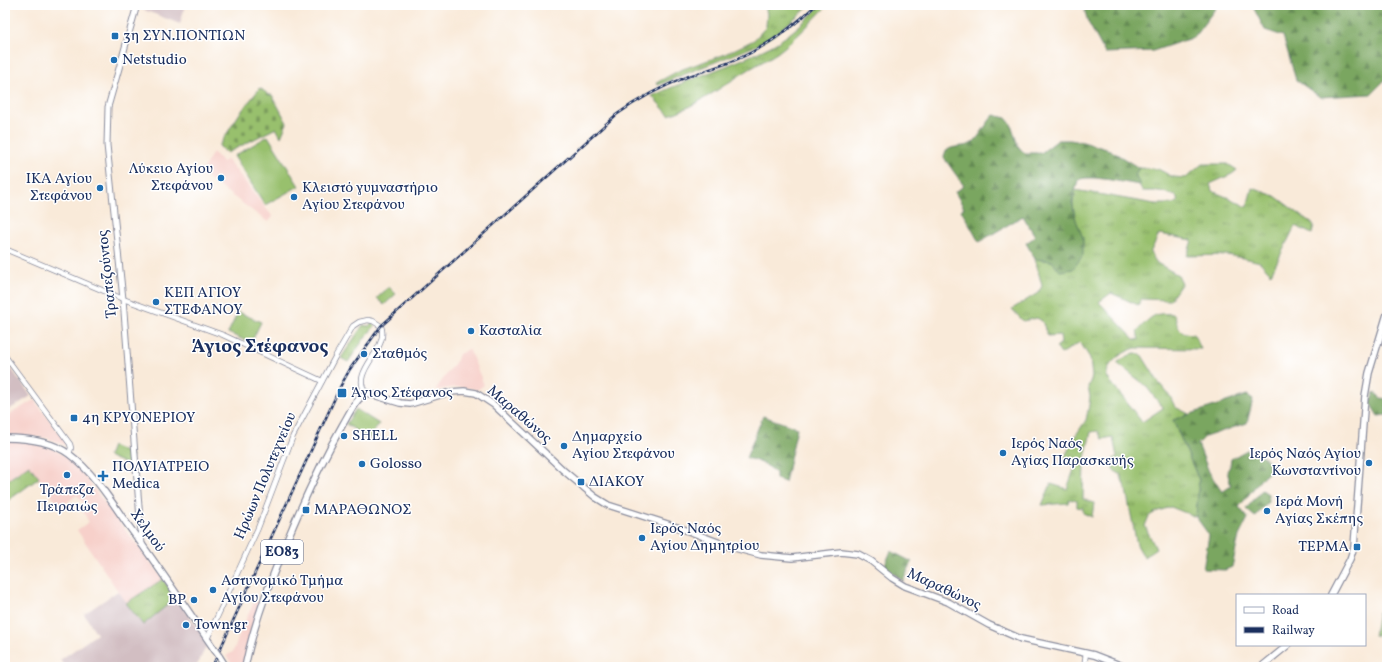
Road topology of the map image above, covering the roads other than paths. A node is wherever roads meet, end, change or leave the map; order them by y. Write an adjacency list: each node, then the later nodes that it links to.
1 (137, 5): 3 (main road, Τραπεζούντος)
2 (5, 248): 3 (street)
3 (123, 299): 6 (street); 10 (main road, Τραπεζούντος)
4 (1387, 314): 11 (main road)
5 (5, 356): 9 (street)
6 (322, 381): 7 (street, Ηρώων Πολυτεχνείου); 12 (street, Ηρώων Πολυτεχνείου)
7 (366, 393): 14 (main road, Μαραθώνος); 16 (main road, ΕΟ83)
8 (5, 438): 9 (main road, Χελμού)
9 (69, 454): 10 (main road, Χελμού)
10 (142, 545): 12 (main road, Χελμού)
11 (1332, 594)
12 (207, 639): 15 (main road, Χελμού, bridge)
13 (1287, 646): 19 (main road)
14 (1086, 653): 17 (street); 18 (main road, Μαραθώνος)
15 (226, 667)
16 (245, 667)
17 (1084, 667)
18 (1125, 667)
19 (1261, 667)

